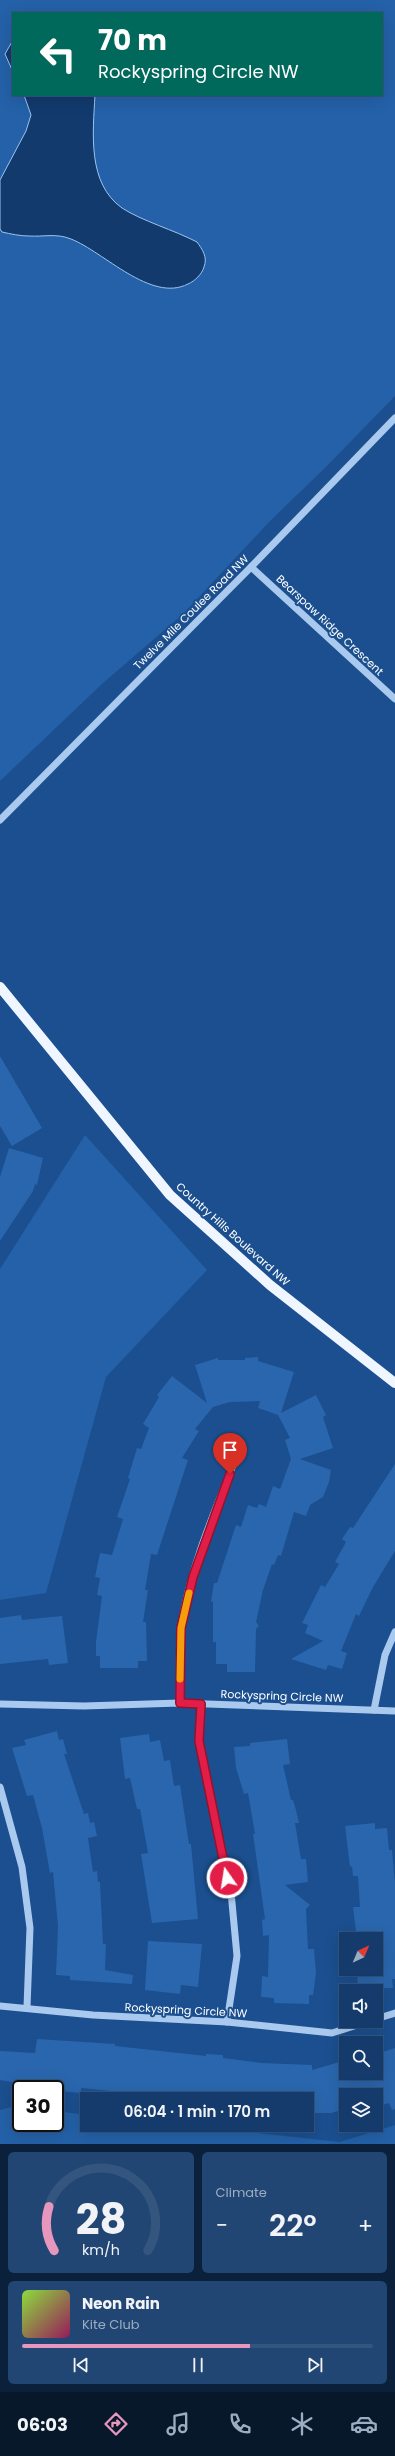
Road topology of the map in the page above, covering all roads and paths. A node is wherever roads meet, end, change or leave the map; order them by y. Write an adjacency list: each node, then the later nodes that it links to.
1 (395, 418): 2 (street, Twelve Mile Coulee Road NW)
2 (251, 567): 3 (street, Bearspaw Ridge Crescent); 4 (street, Twelve Mile Coulee Road NW)
3 (395, 699)
4 (0, 820)
5 (0, 987): 6 (main road, Country Hills Boulevard NW)
6 (395, 1383)
7 (234, 1463): 9 (street)
8 (395, 1632): 12 (street)
9 (180, 1703): 10 (street, Rockyspring Circle NW); 11 (street, Rockyspring Circle NW)
10 (0, 1704)
11 (201, 1704): 12 (street, Rockyspring Circle NW); 19 (street)
12 (374, 1710): 13 (street, Rockyspring Circle NW)
13 (395, 1711)
14 (0, 1787): 16 (street)
15 (0, 2006): 16 (street, Rockyspring Circle NW)
16 (27, 2007): 19 (street, Rockyspring Circle NW)
17 (395, 2013): 18 (street)
18 (383, 2017)
19 (227, 2022): 20 (street, Rockyspring Circle NW)
20 (348, 2028)

